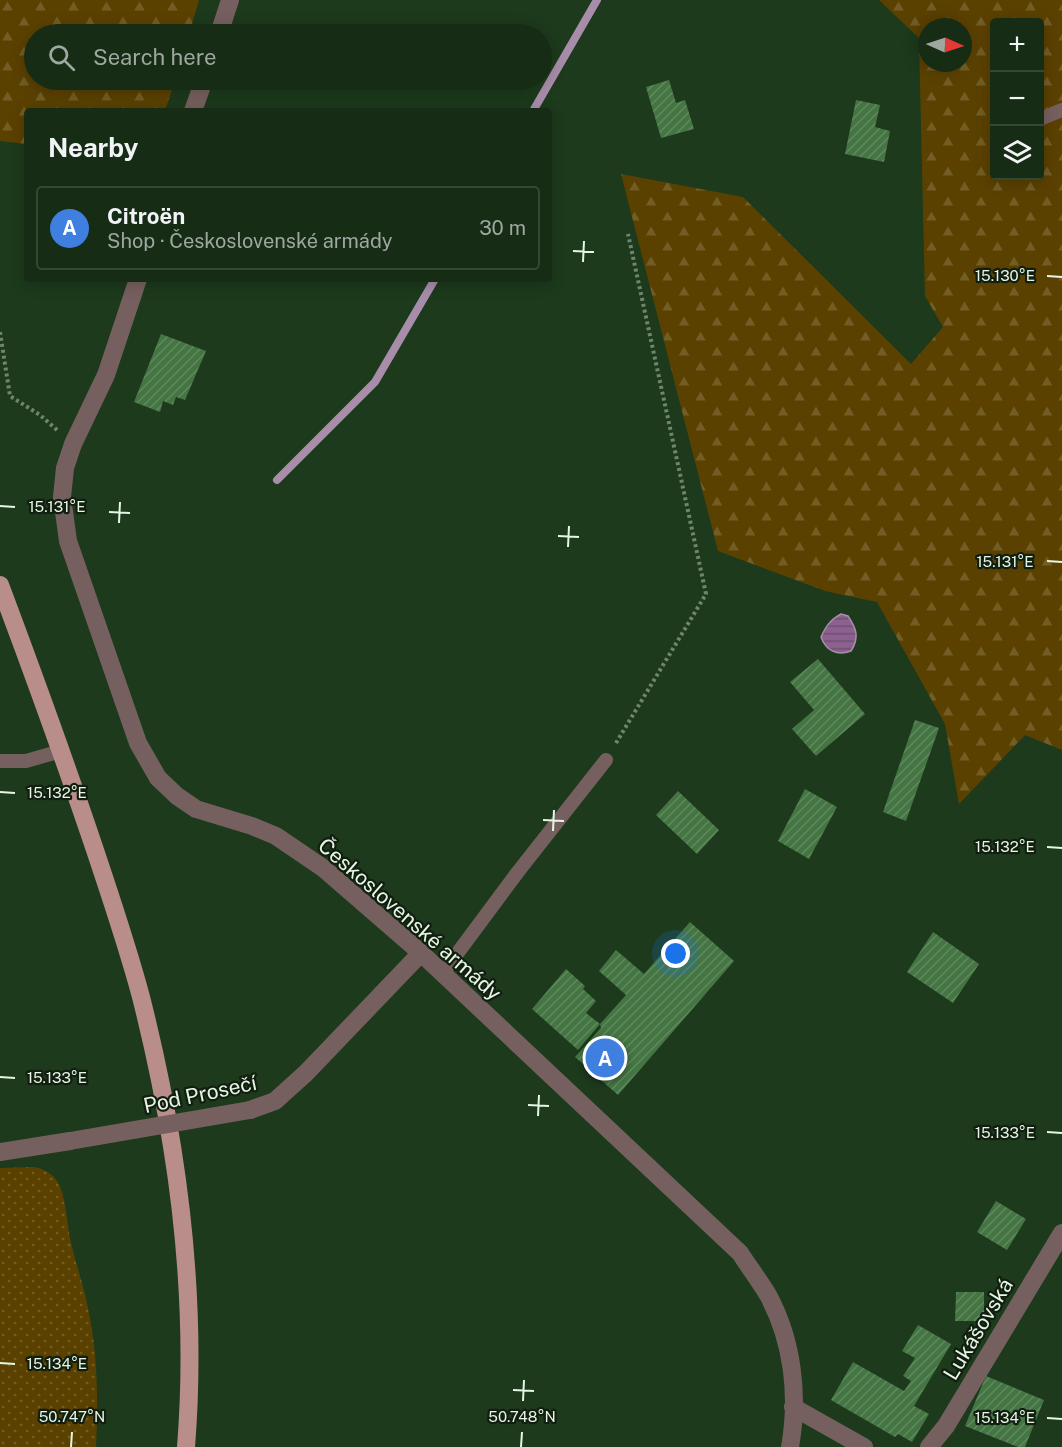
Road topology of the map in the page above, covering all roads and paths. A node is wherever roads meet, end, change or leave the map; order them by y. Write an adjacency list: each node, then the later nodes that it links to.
1 (230, 0): 2 (street)
2 (222, 24)
3 (200, 90): 4 (street)
4 (194, 108)
5 (1062, 110): 6 (lane)
6 (1044, 117)
7 (627, 234): 13 (path)
8 (137, 282): 10 (street, Československé armády)
9 (0, 332): 10 (path)
10 (73, 444): 15 (street, Československé armády)
11 (0, 585): 12 (main road)
12 (61, 751): 14 (lane); 20 (main road)
13 (606, 760): 16 (lane)
14 (0, 761)
15 (421, 953): 16 (street, Československé armády); 17 (street, Pod Prosečí, bridge)
16 (442, 974): 19 (street, Československé armády)
17 (0, 1152)
18 (1062, 1233): 23 (street, Lukášovská)
19 (793, 1407): 21 (street, Československé armády); 22 (street)
20 (186, 1447)
21 (789, 1447)
22 (864, 1447)
23 (929, 1447)

